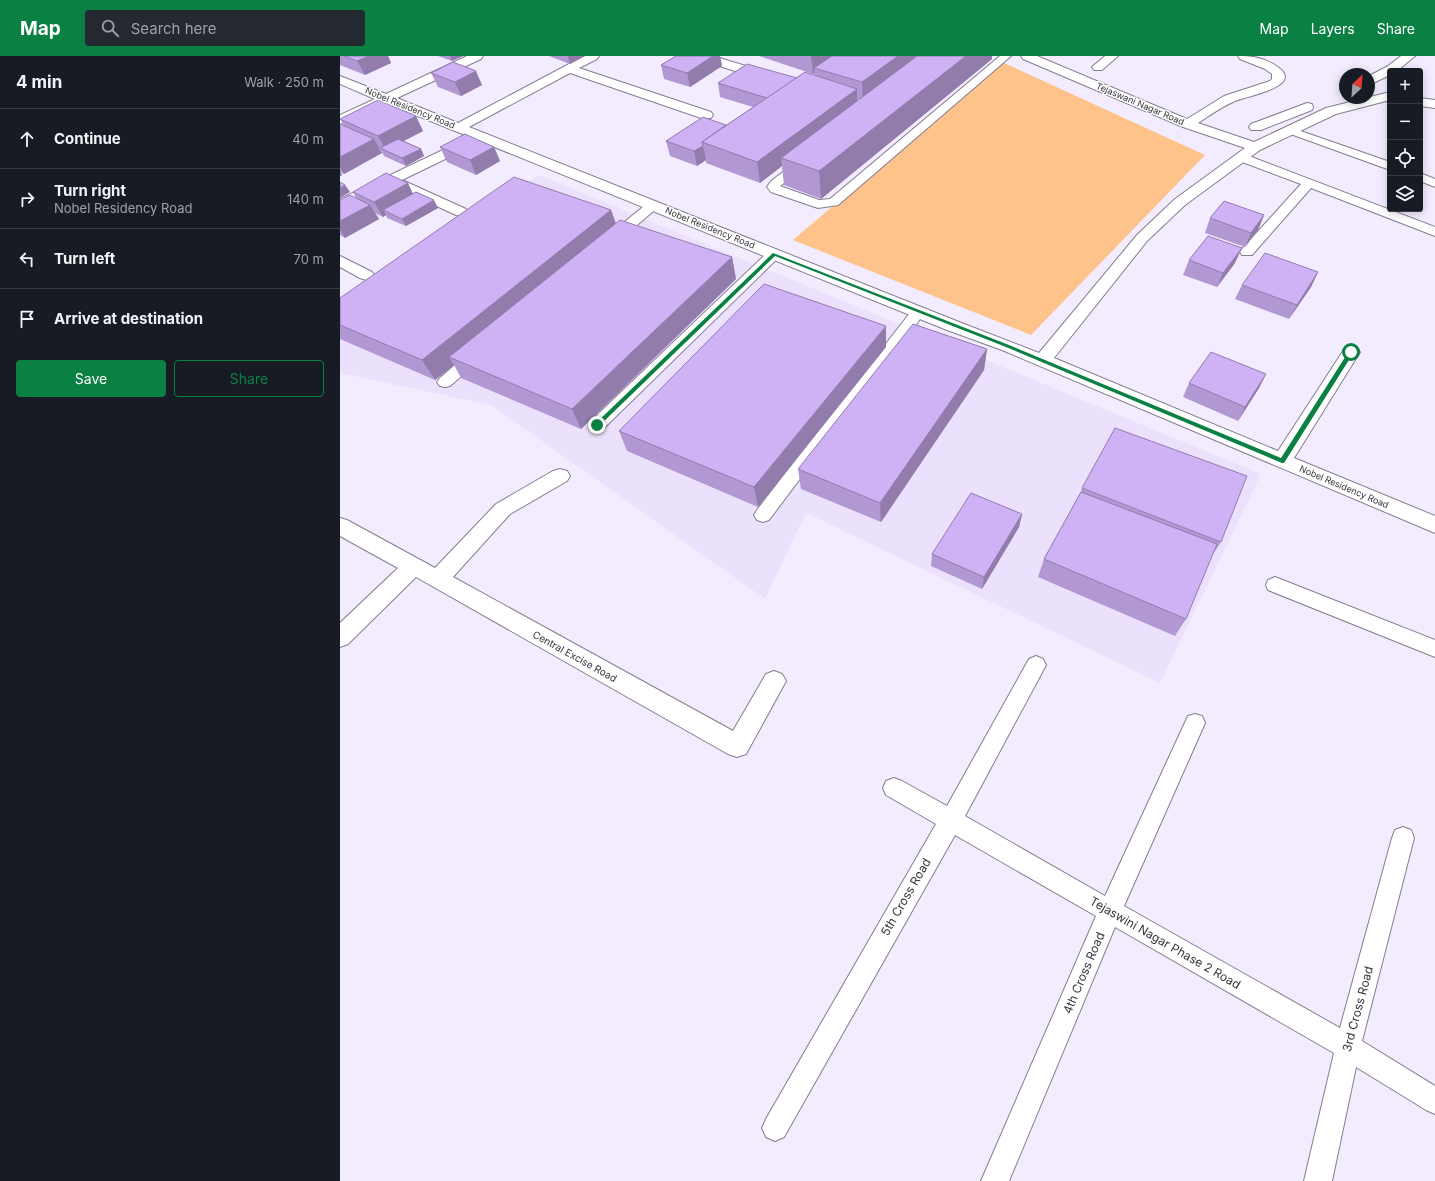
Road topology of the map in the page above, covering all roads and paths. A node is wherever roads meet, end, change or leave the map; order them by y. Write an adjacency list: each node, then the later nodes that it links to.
1 (477, 56): 15 (street)
2 (593, 56): 10 (street)
3 (701, 56): 13 (street)
4 (1006, 56): 27 (lane)
5 (1027, 56): 21 (street, Tejaswani Nagar Road)
6 (1112, 56): 9 (street)
7 (1244, 56): 21 (street)
8 (1409, 56): 11 (street)
9 (1098, 66)
10 (569, 69): 19 (street); 23 (street)
11 (1375, 78)
12 (340, 80): 15 (street, Nobel Residency Road)
13 (782, 81)
14 (1387, 97): 24 (street)
15 (388, 99): 20 (street); 23 (street, Nobel Residency Road)
16 (1423, 102): 18 (street)
17 (1316, 104): 22 (street)
18 (1435, 104)
19 (706, 115)
20 (340, 120)
21 (1188, 124): 26 (street, Tejaswani Nagar Road)
22 (1256, 127)
23 (460, 128): 25 (street, Nobel Residency Road)
24 (1289, 130): 26 (street); 29 (lane)
25 (481, 136): 31 (street); 35 (street, Nobel Residency Road)
26 (1255, 147): 28 (street)
27 (812, 155)
28 (1241, 157): 32 (lane); 46 (street)
29 (1387, 165)
30 (1423, 178): 33 (lane)
31 (391, 180): 34 (street); 36 (street)
32 (1309, 183): 37 (lane); 39 (lane)
33 (1435, 183)
34 (340, 205)
35 (653, 205): 38 (lane); 40 (street, Nobel Residency Road)
36 (461, 212)
37 (1435, 232)
38 (599, 251)
39 (1247, 252)
40 (774, 254): 43 (street, Nobel Residency Road); 48 (lane)
41 (340, 261): 42 (street)
42 (366, 275)
43 (918, 312): 46 (street, Nobel Residency Road); 51 (lane)
44 (486, 346): 47 (lane)
45 (1351, 352): 49 (street)
46 (1042, 361): 49 (street, Nobel Residency Road)
47 (445, 382)
48 (597, 425)
49 (1282, 461): 52 (street, Nobel Residency Road)
50 (560, 476): 55 (street)
51 (763, 515)
52 (1434, 522)
53 (340, 526): 54 (street, Central Excise Road)
54 (414, 566): 55 (street, Central Excise Road); 57 (street)
55 (438, 579): 60 (street, Central Excise Road)
56 (1275, 585): 58 (lane)
57 (340, 637)
58 (1435, 649)
59 (1036, 665): 63 (lane, 5th Cross Road)
60 (774, 681)
61 (1195, 723): 65 (lane, 4th Cross Road)
62 (894, 788): 63 (lane, Tejaswini Nagar Phase 2 Road)
63 (950, 820): 65 (lane, Tejaswini Nagar Phase 2 Road); 68 (lane, 5th Cross Road)
64 (1403, 838): 66 (lane, 3rd Cross Road)
65 (1110, 912): 66 (lane, Tejaswini Nagar Phase 2 Road); 69 (lane, 4th Cross Road)
66 (1348, 1047): 67 (lane, Tejaswini Nagar Phase 2 Road); 70 (lane, 3rd Cross Road)
67 (1435, 1101)
68 (774, 1128)
69 (995, 1181)
70 (1318, 1181)

